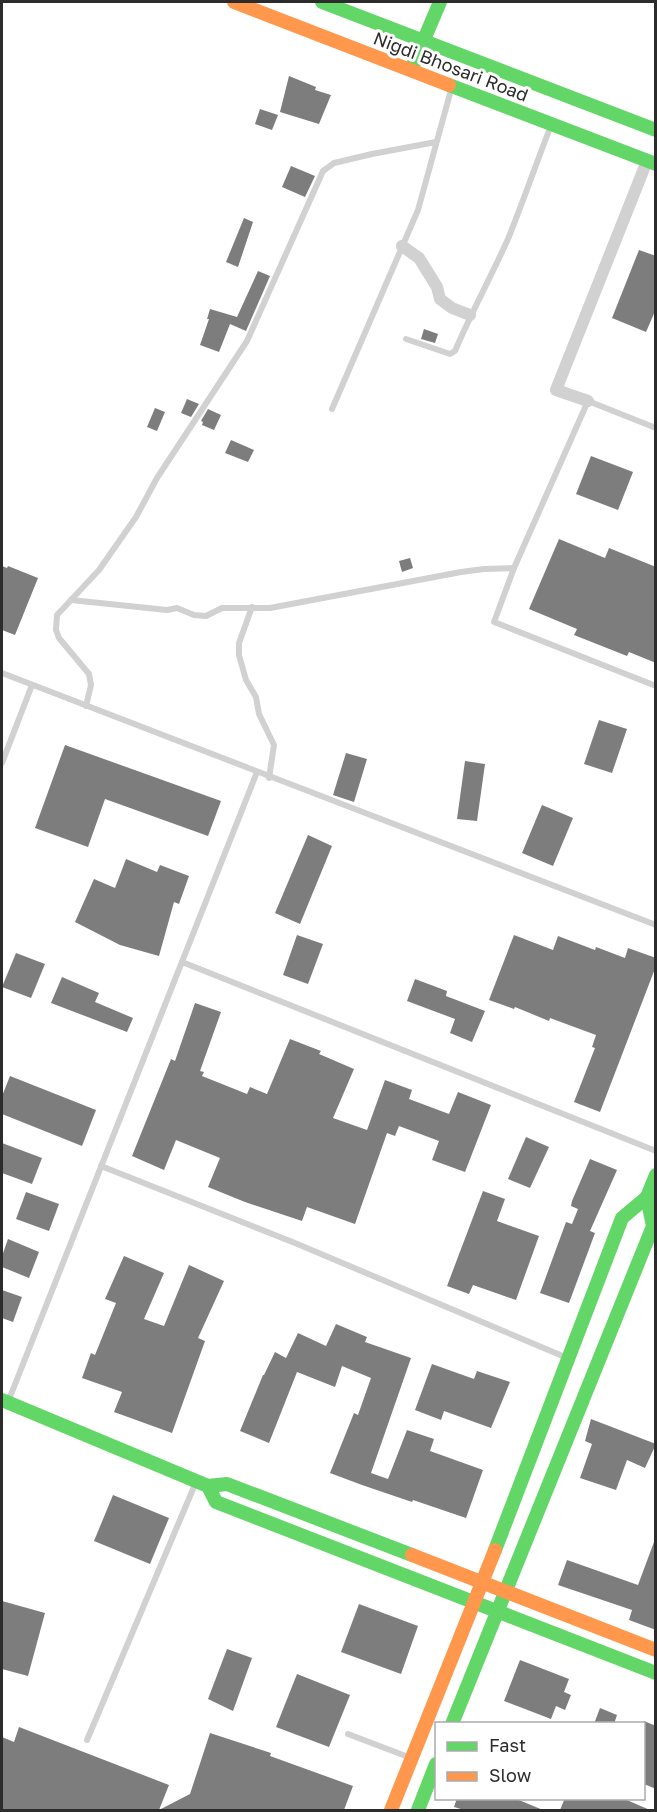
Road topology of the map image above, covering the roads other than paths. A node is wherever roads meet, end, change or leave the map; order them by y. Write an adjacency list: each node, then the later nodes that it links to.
1 (234, 2): 5 (street, Nigdi Bhosari Road)
2 (322, 2): 4 (street, Nigdi Bhosari Road)
3 (440, 2): 4 (street)
4 (423, 40): 5 (street); 8 (street, Nigdi Bhosari Road)
5 (411, 70): 6 (street, Nigdi Bhosari Road)
6 (452, 86): 7 (street, Nigdi Bhosari Road); 9 (lane)
7 (552, 124): 10 (street, Nigdi Bhosari Road); 12 (lane)
8 (656, 130)
9 (436, 142): 11 (lane); 18 (lane)
10 (651, 163): 14 (street)
11 (402, 246): 12 (street); 15 (lane)
12 (470, 315): 13 (lane)
13 (406, 339)
14 (588, 401): 16 (lane); 17 (lane)
15 (332, 409)
16 (656, 428)
17 (514, 568): 19 (lane); 22 (lane)
18 (71, 600): 19 (lane); 23 (lane)
19 (252, 607): 28 (lane)
20 (2, 673): 21 (lane)
21 (32, 685): 23 (lane); 25 (lane)
22 (656, 686)
23 (86, 706): 27 (lane)
24 (2, 740): 25 (lane)
25 (9, 743): 26 (lane)
26 (2, 763)
27 (257, 772): 28 (lane); 30 (lane)
28 (269, 778): 29 (lane)
29 (656, 926)
30 (182, 962): 31 (lane); 32 (lane)
31 (656, 1151)
32 (101, 1166): 35 (lane); 36 (lane)
33 (656, 1175): 34 (street)
34 (647, 1197): 35 (street); 39 (street)
35 (569, 1358): 38 (street)
36 (4, 1402): 37 (street)
37 (202, 1484): 38 (street); 40 (street); 46 (lane)
38 (482, 1583): 39 (street); 40 (street)
39 (505, 1591): 41 (street); 42 (street)
40 (473, 1602): 41 (street); 47 (street)
41 (497, 1611): 43 (street); 44 (street)
42 (656, 1650)
43 (656, 1673)
44 (453, 1722)
45 (348, 1734): 47 (lane)
46 (87, 1740)
47 (411, 1759): 49 (street)
48 (435, 1767): 50 (street)
49 (391, 1810)
50 (418, 1810)

